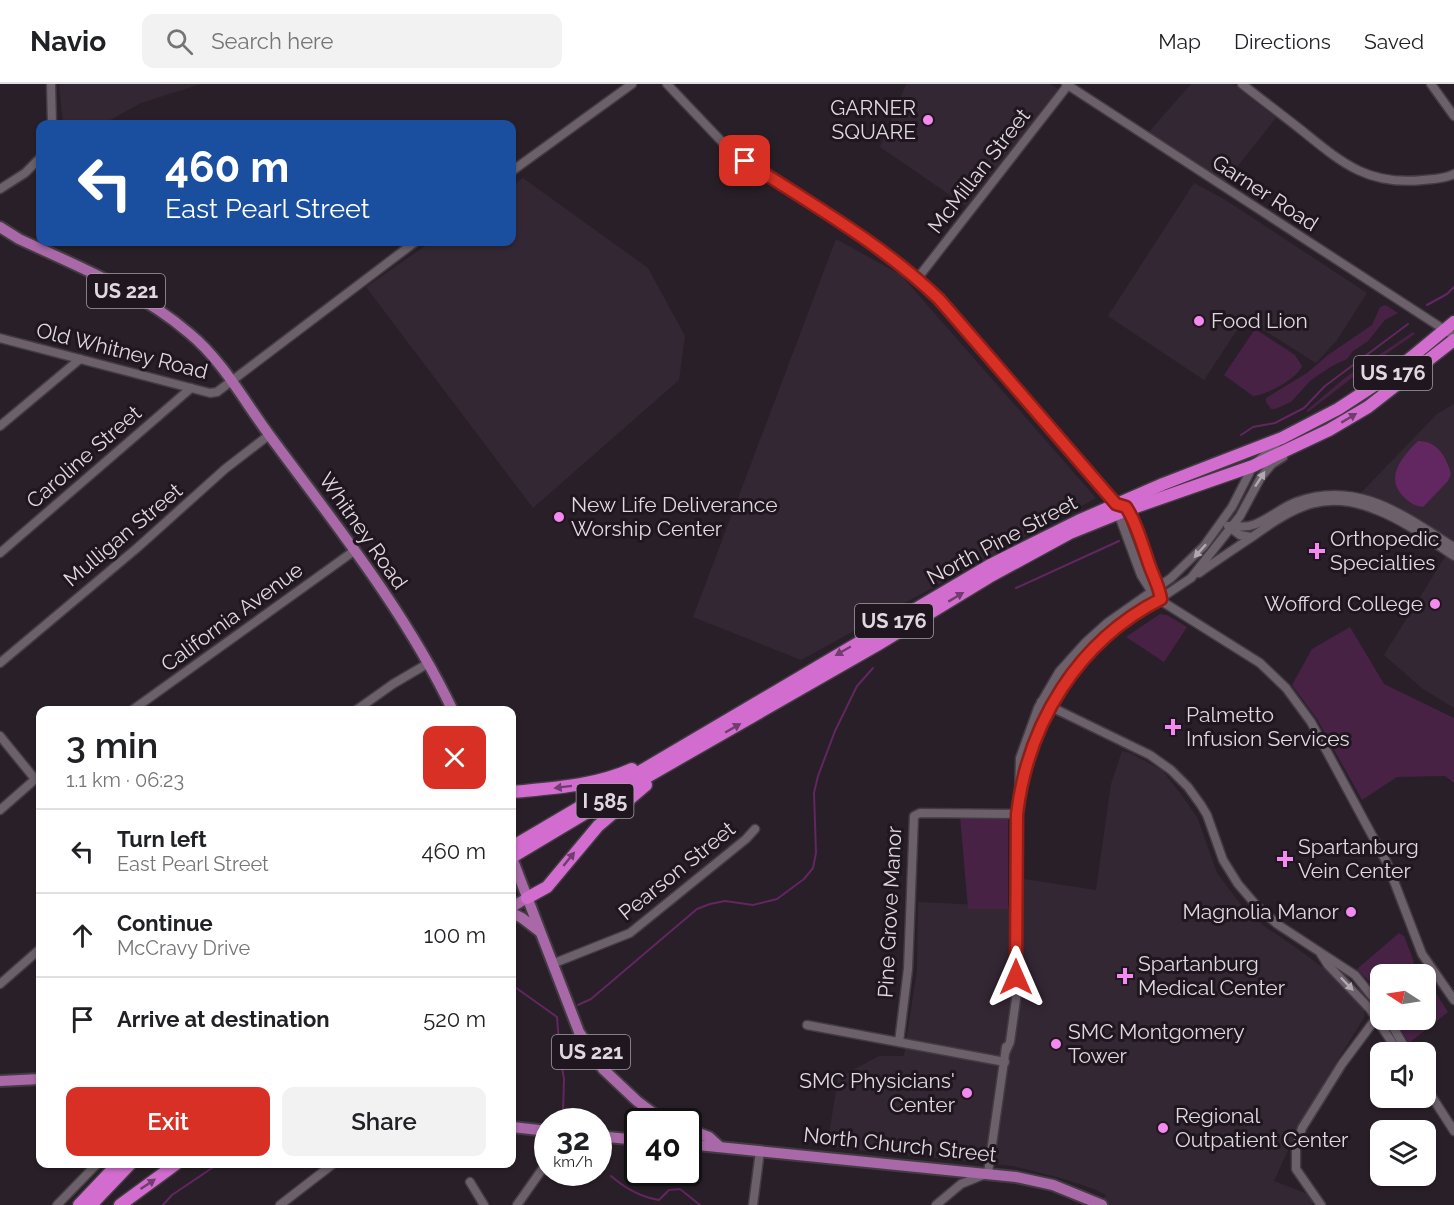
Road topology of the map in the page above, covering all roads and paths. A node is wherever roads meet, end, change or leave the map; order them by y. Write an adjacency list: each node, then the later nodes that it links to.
1 (51, 84): 8 (street)
2 (632, 84): 10 (street)
3 (667, 84): 15 (street)
4 (1067, 84): 15 (street, McMillan Street); 17 (street, Garner Road)
5 (1242, 84): 11 (street)
6 (1431, 84): 7 (street)
7 (1454, 116)
8 (52, 120)
9 (36, 162): 12 (street)
10 (516, 168)
11 (1454, 174)
12 (0, 189)
13 (0, 227): 20 (main road, US 221)
14 (410, 246): 20 (street, Old Whitney Road)
15 (917, 279): 27 (street)
16 (1454, 322): 17 (highway, North Pine Street / US 176)
17 (1451, 336): 24 (highway, North Pine Street / US 176); 25 (highway, North Pine Street / US 176, one-way to 17)
18 (0, 338): 19 (street, Old Whitney Road)
19 (80, 359): 21 (street, Old Whitney Road); 22 (street)
20 (232, 380): 21 (street, Old Whitney Road); 23 (main road, Whitney Road / US 221)
21 (191, 388): 36 (street, Caroline Street)
22 (0, 426)
23 (269, 435): 35 (main road, Whitney Road / US 221); 42 (street, Mulligan Street)
24 (1282, 438): 26 (street); 27 (highway, North Pine Street / US 176)
25 (1298, 446): 26 (highway, North Pine Street / US 176); 28 (street, one-way to 25)
26 (1253, 466): 27 (highway, North Pine Street / US 176); 29 (street)
27 (1120, 509): 40 (street); 49 (highway, North Pine Street / US 176)
28 (1243, 513): 30 (street); 31 (street)
29 (1223, 522): 31 (street); 40 (street, one-way to 40)
30 (1256, 524): 31 (street); 34 (street)
31 (1232, 527): 32 (street); 33 (street)
32 (1251, 537): 37 (street); 38 (street)
33 (1217, 547): 38 (street); 39 (street)
34 (1454, 547)
35 (354, 551): 43 (main road, Whitney Road / US 221); 45 (street, California Avenue)
36 (0, 553)
37 (1454, 556)
38 (1218, 560): 39 (street)
39 (1191, 578): 41 (street)
40 (1155, 589): 41 (street); 44 (street)
41 (1161, 599): 44 (street); 67 (street)
42 (0, 663)
43 (427, 664): 46 (street); 47 (main road, Whitney Road / US 221)
44 (1045, 704): 54 (street); 64 (street)
45 (138, 706)
46 (362, 706)
47 (450, 706)
48 (0, 736): 50 (street)
49 (680, 753): 52 (highway, one-way to 52); 56 (highway, North Pine Street / I 585); 60 (highway, one-way to 49)
50 (36, 775)
51 (36, 779): 53 (street)
52 (516, 792)
53 (0, 810)
54 (1017, 814): 75 (street, Pine Grove Manor); 76 (street)
55 (755, 829): 66 (street, Pearson Street)
56 (527, 843): 57 (highway, North Pine Street / I 585); 58 (highway, North Pine Street / I 585)
57 (516, 846)
58 (516, 854)
59 (516, 868): 60 (main road, US 221)
60 (528, 898): 61 (main road); 63 (main road, US 221)
61 (516, 905)
62 (516, 915): 63 (main road)
63 (540, 932): 66 (main road, US 221)
64 (1319, 951): 70 (street); 72 (street, one-way to 72)
65 (36, 952): 69 (street)
66 (552, 964): 80 (main road, US 221)
67 (1428, 964)
68 (1436, 975): 71 (street)
69 (0, 984)
70 (1370, 989)
71 (1454, 1000)
72 (1370, 1008)
73 (807, 1024): 75 (street)
74 (1370, 1026): 106 (street)
75 (899, 1042): 76 (street)
76 (1005, 1062): 93 (street)
77 (36, 1079): 78 (main road)
78 (0, 1081)
79 (1436, 1103): 83 (street)
80 (646, 1108)
81 (516, 1127): 82 (main road)
82 (534, 1129)
83 (1454, 1131)
84 (702, 1134): 86 (main road)
85 (702, 1145): 86 (main road, North Church Street)
86 (721, 1147): 87 (main road, North Church Street)
87 (760, 1151): 93 (main road, North Church Street); 103 (street)
88 (93, 1168): 96 (street)
89 (114, 1168): 97 (highway)
90 (126, 1168): 98 (highway)
91 (171, 1168): 99 (highway, one-way to 91)
92 (328, 1168): 100 (street)
93 (988, 1173): 104 (street); 105 (main road, North Church Street)
94 (534, 1181): 102 (street)
95 (470, 1182): 101 (street)
96 (57, 1205)
97 (79, 1205)
98 (91, 1205)
99 (120, 1205)
100 (280, 1205)
101 (484, 1205)
102 (517, 1205)
103 (753, 1205)
104 (936, 1205)
105 (1102, 1205)
106 (1321, 1205)

